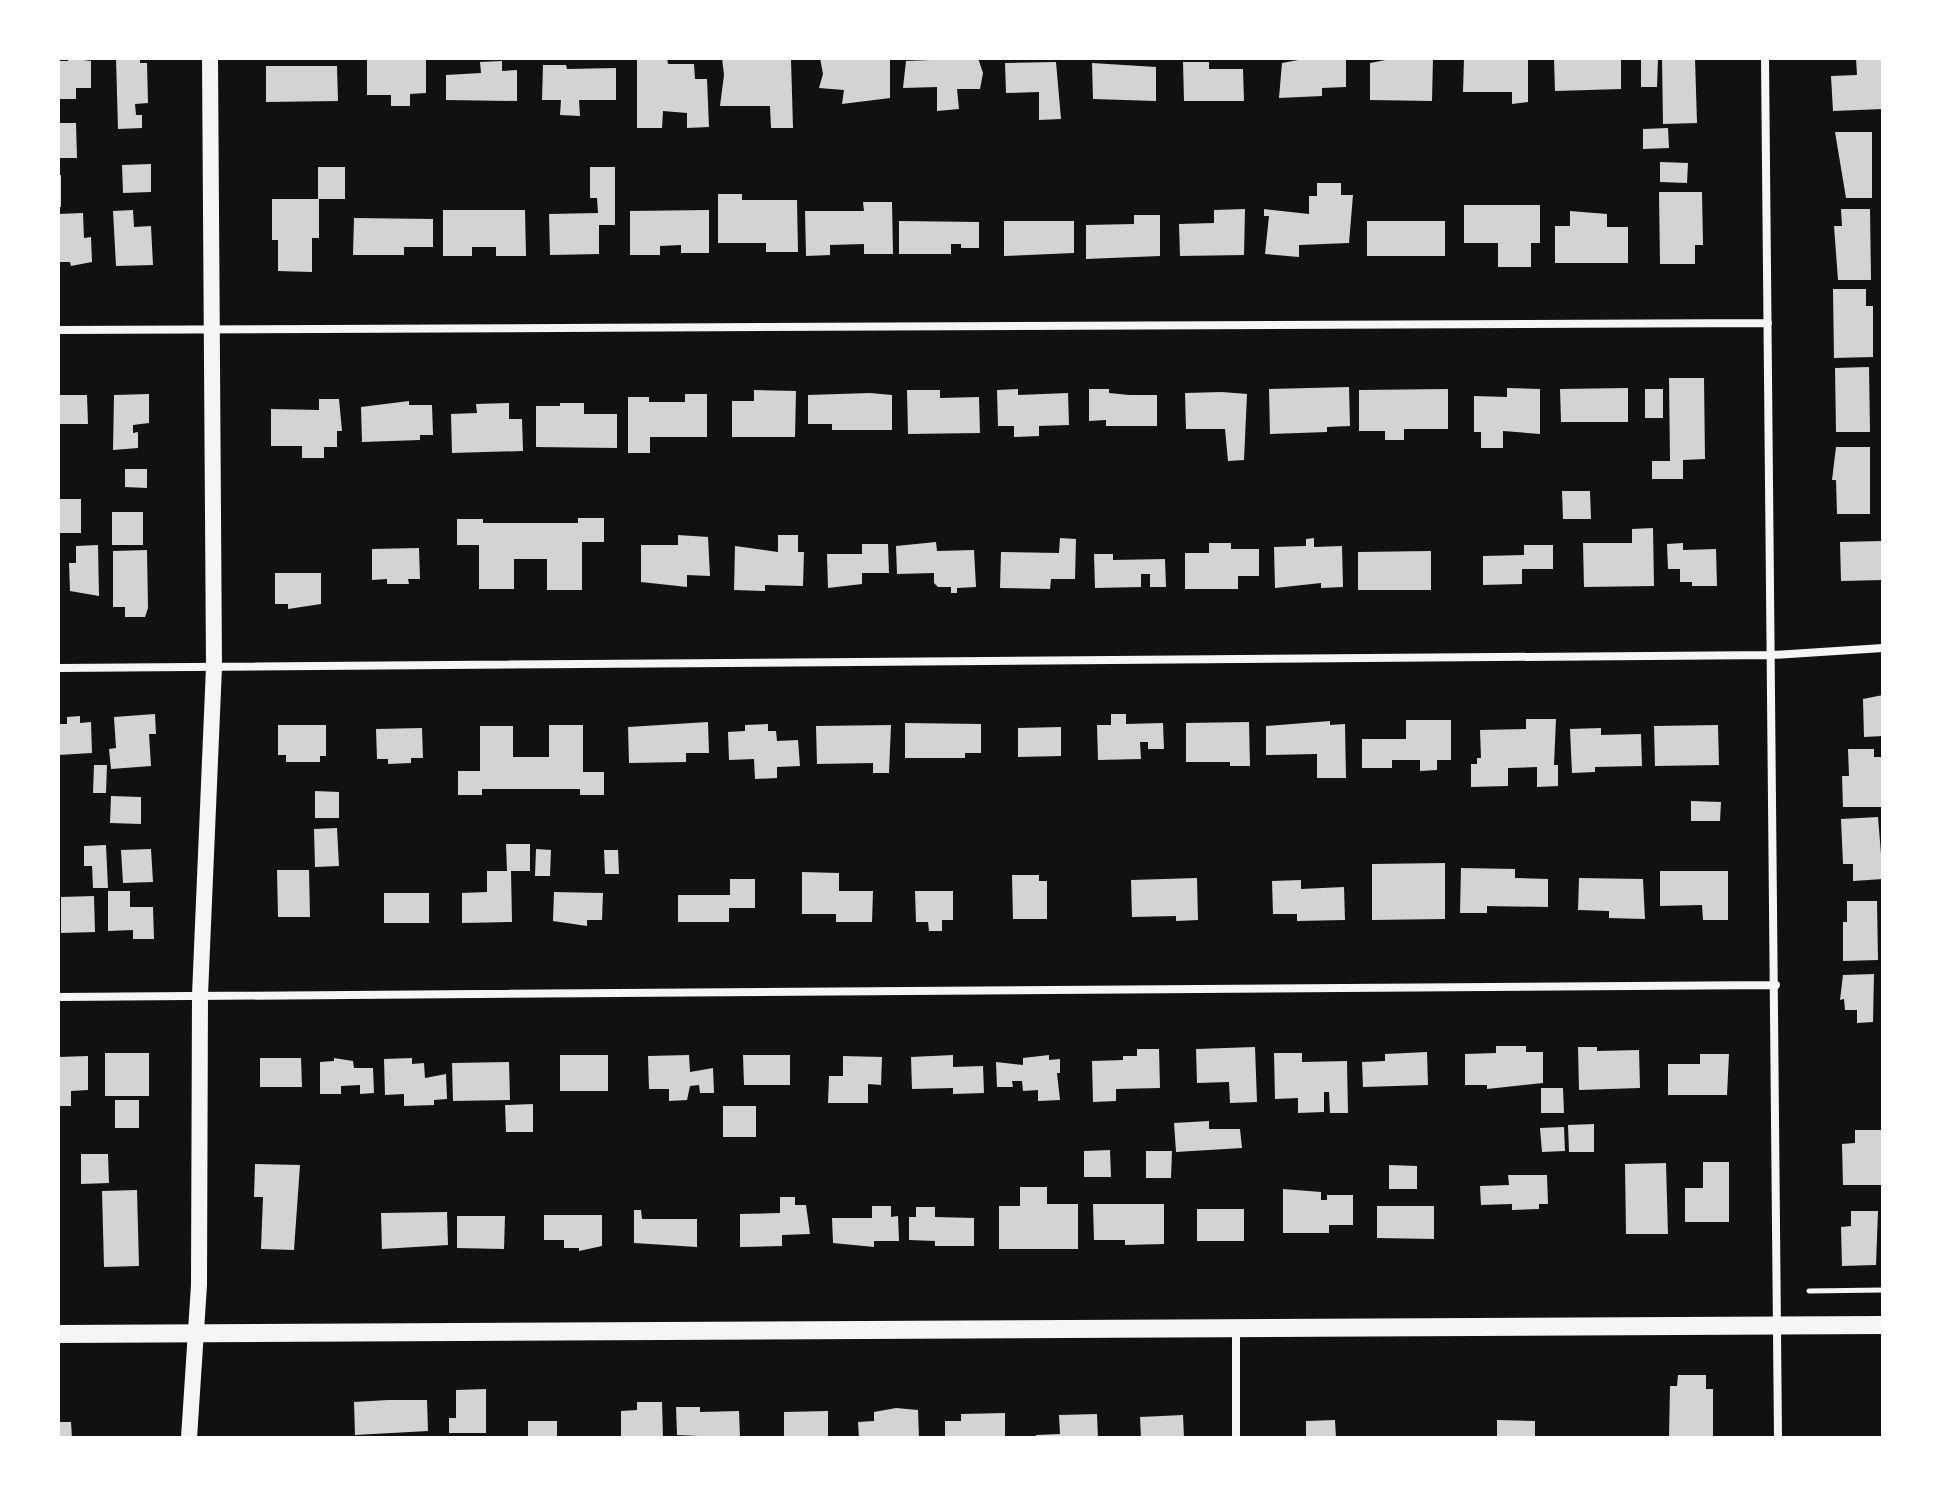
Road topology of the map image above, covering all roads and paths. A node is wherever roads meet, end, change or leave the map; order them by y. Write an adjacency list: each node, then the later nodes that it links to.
1 (210, 58): 4 (main road)
2 (1765, 58): 3 (street)
3 (1768, 323): 4 (street); 7 (street)
4 (212, 327): 5 (street); 8 (main road)
5 (58, 330)
6 (1883, 648): 7 (street)
7 (1773, 655): 8 (street); 10 (street)
8 (214, 667): 9 (street); 11 (main road)
9 (58, 668)
10 (1776, 985): 11 (street); 16 (street)
11 (200, 995): 12 (street); 19 (main road)
12 (58, 997)
13 (1883, 1290): 14 (path)
14 (1809, 1291)
15 (1883, 1325): 16 (main road)
16 (1778, 1326): 17 (main road); 22 (street)
17 (1236, 1327): 19 (main road); 21 (street)
18 (58, 1334): 19 (main road)
19 (197, 1335): 20 (main road)
20 (189, 1438)
21 (1236, 1438)
22 (1778, 1438)

